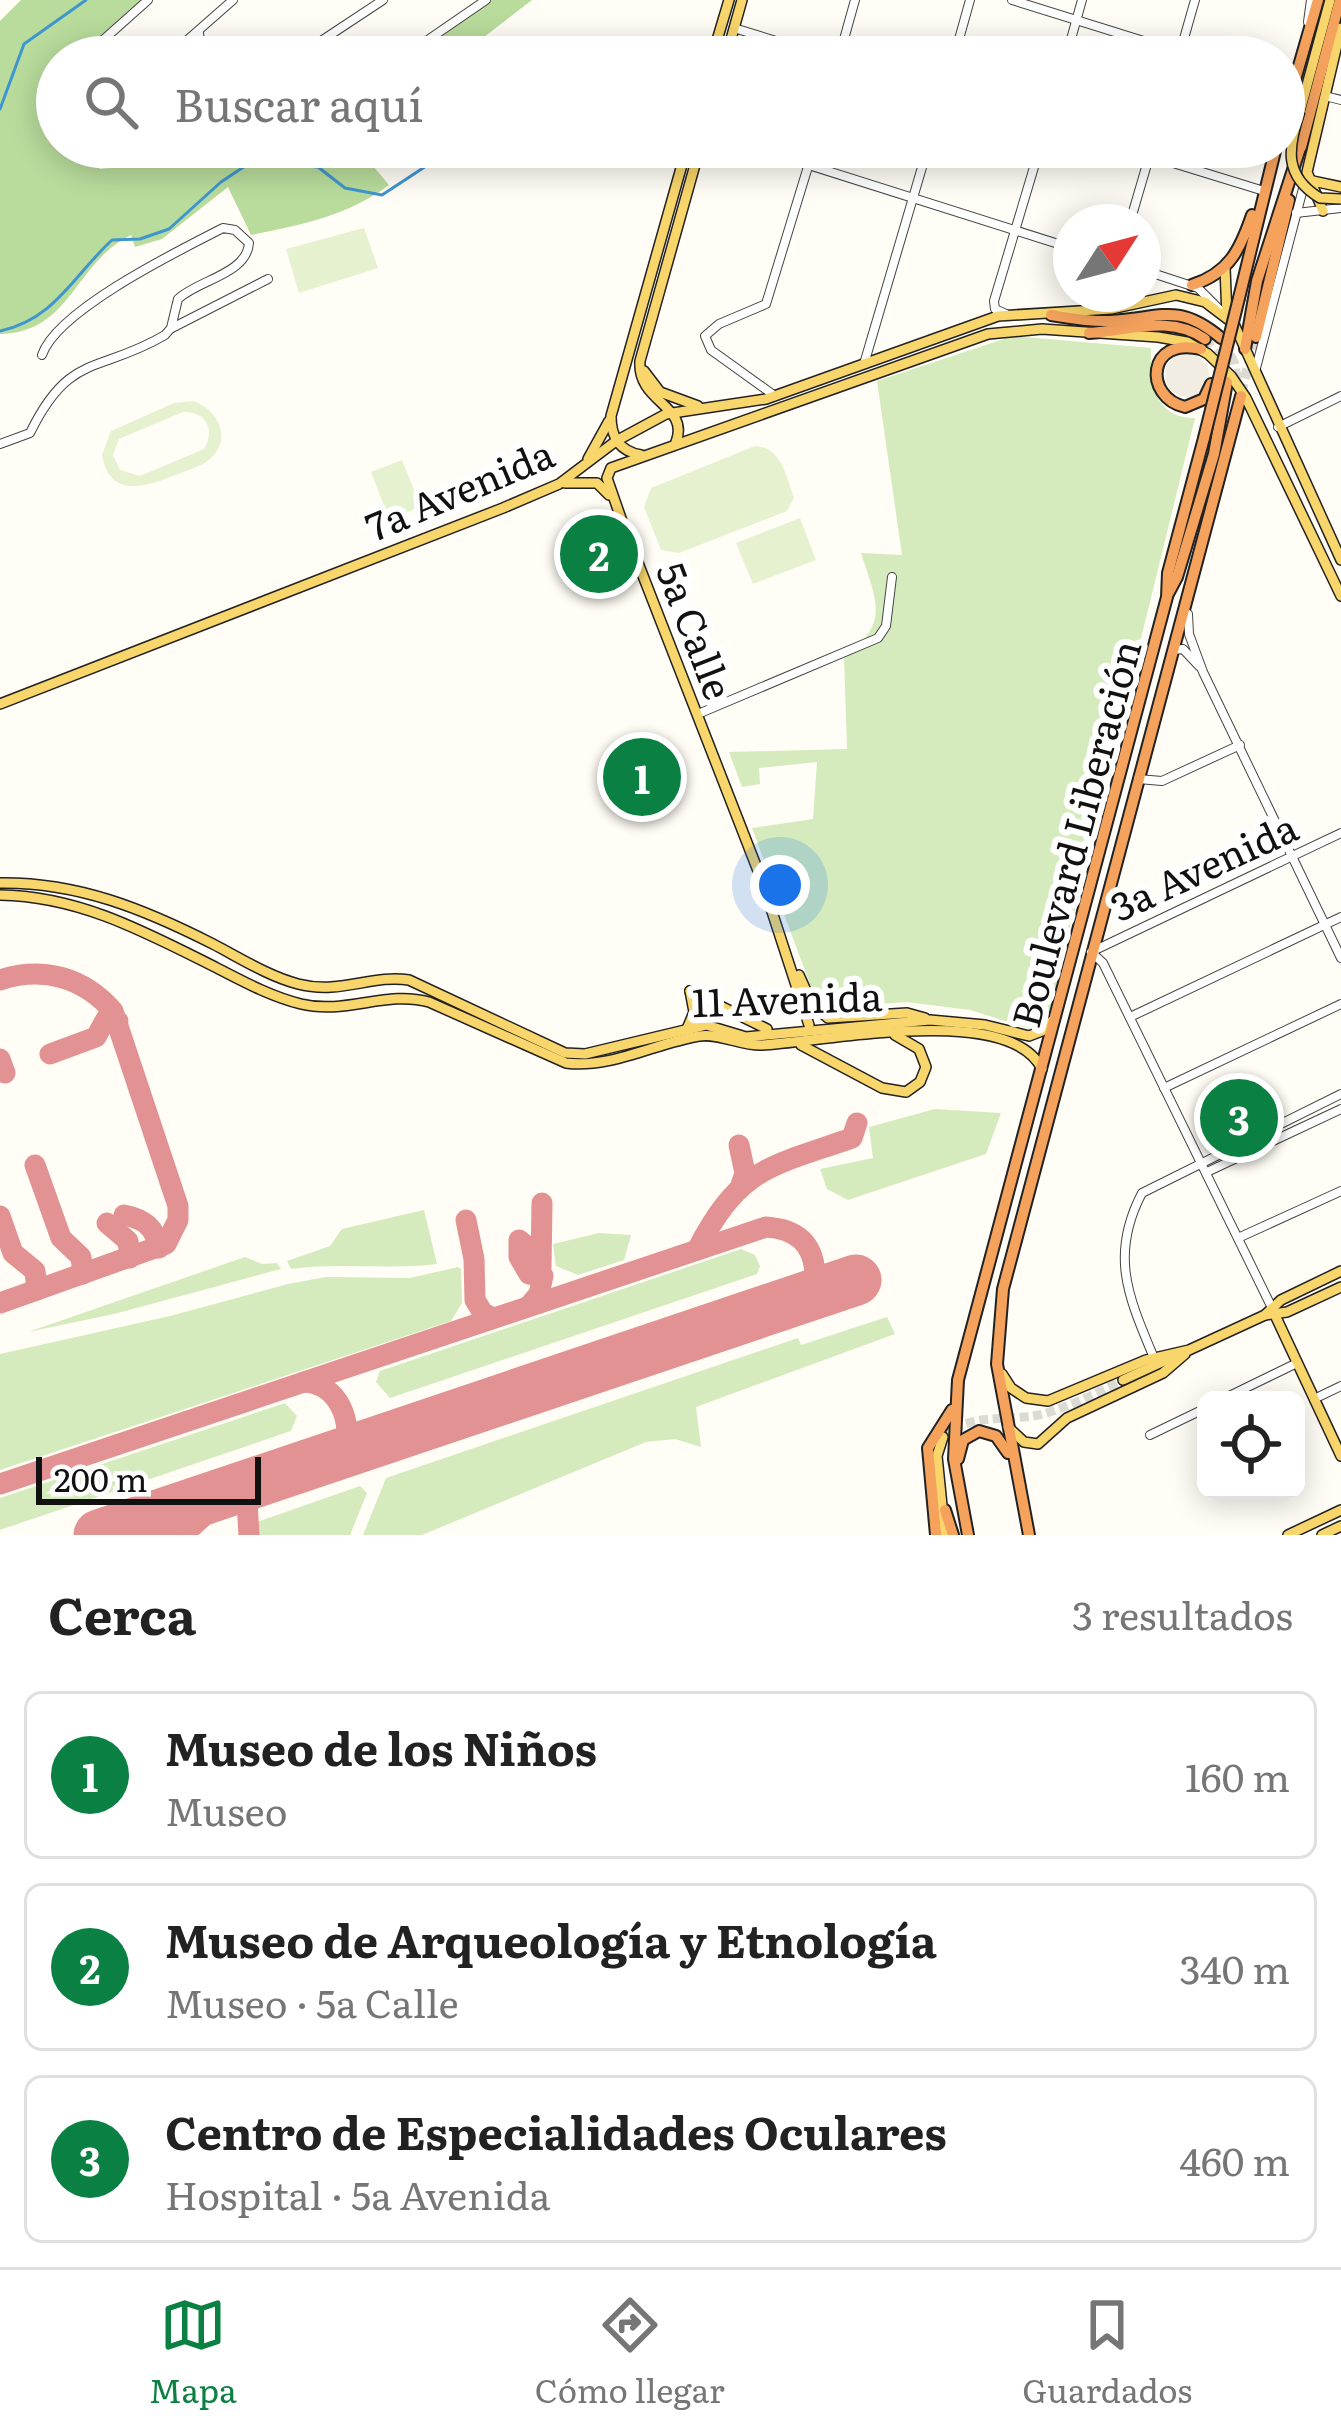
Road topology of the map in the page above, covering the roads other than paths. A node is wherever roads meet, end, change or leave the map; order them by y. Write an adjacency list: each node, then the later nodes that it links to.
1 (148, 0): 19 (street)
2 (233, 0): 18 (street)
3 (382, 0): 22 (street)
4 (486, 0): 23 (street)
5 (729, 0): 24 (main road)
6 (742, 0): 16 (main road)
7 (855, 0): 27 (street)
8 (970, 0): 28 (street)
9 (1012, 0): 15 (street)
10 (1082, 0): 15 (street)
11 (1195, 0): 31 (street)
12 (1314, 0): 32 (highway)
13 (1330, 0): 33 (main road, bridge)
14 (1340, 0): 36 (highway)
15 (1077, 20): 29 (street); 30 (street)
16 (734, 28): 25 (main road); 26 (street)
17 (1341, 28): 34 (main road)
18 (199, 32): 20 (street); 21 (street)
19 (108, 36)
20 (194, 36)
21 (199, 36)
22 (328, 36)
23 (434, 36)
24 (718, 36)
25 (732, 36)
26 (760, 36)
27 (845, 36)
28 (960, 36)
29 (1072, 36)
30 (1124, 36)
31 (1185, 36)
32 (1305, 39)
33 (1305, 92)
34 (1325, 96): 35 (street); 48 (main road)
35 (1341, 100)
36 (1305, 131)
37 (681, 168): 84 (main road)
38 (694, 168): 74 (main road)
39 (808, 168): 78 (street)
40 (818, 168): 51 (street)
41 (921, 168): 51 (street)
42 (1034, 168): 57 (street)
43 (1146, 168): 54 (street)
44 (1199, 168): 50 (street)
45 (1270, 168): 50 (highway, Boulevard Liberación)
46 (1293, 168): 53 (main road, bridge)
47 (1293, 168): 72 (highway)
48 (1310, 176): 49 (main road); 55 (main road); 56 (street)
49 (1341, 187)
50 (1264, 191): 59 (highway); 63 (highway, Boulevard Liberación)
51 (912, 198): 57 (street); 75 (street)
52 (1289, 200): 69 (highway)
53 (1341, 203): 55 (street)
54 (1135, 204)
55 (1323, 211): 56 (street)
56 (1296, 213): 76 (street)
57 (1016, 231): 58 (street); 65 (street)
58 (1053, 242)
59 (1226, 268): 62 (highway); 64 (main road)
60 (1161, 276): 62 (street)
61 (268, 279): 67 (street)
62 (1192, 285): 64 (street)
63 (1239, 294): 71 (highway, bridge); 98 (highway, Boulevard Liberación, bridge)
64 (1223, 313): 66 (main road, 7a Avenida); 72 (main road)
65 (1008, 315): 66 (main road, 7a Avenida); 75 (main road, 7a Avenida)
66 (1051, 315): 70 (highway)
67 (171, 328): 73 (street); 89 (street)
68 (1089, 333): 71 (highway); 86 (main road)
69 (1256, 337)
70 (1221, 338)
71 (1203, 344): 97 (main road)
72 (1245, 349): 76 (main road)
73 (42, 355)
74 (640, 361): 82 (main road); 83 (main road)
75 (865, 364): 78 (main road, 7a Avenida)
76 (1255, 376): 85 (main road)
77 (1227, 382): 98 (highway)
78 (775, 396): 81 (main road, 7a Avenida)
79 (1341, 396): 85 (street)
80 (1240, 398): 96 (highway, Boulevard Liberación)
81 (723, 406): 82 (main road, 7a Avenida); 86 (main road)
82 (705, 408): 83 (main road, 7a Avenida)
83 (671, 412): 87 (main road, 7a Avenida); 88 (main road)
84 (611, 416): 87 (main road); 91 (main road)
85 (1278, 427): 94 (main road)
86 (724, 428): 88 (main road)
87 (616, 441): 90 (main road); 91 (main road, 7a Avenida)
88 (676, 442): 90 (main road)
89 (0, 444)
90 (641, 455): 93 (main road, 5a Calle)
91 (584, 466): 92 (main road, 7a Avenida)
92 (560, 484): 93 (main road); 101 (main road, 7a Avenida)
93 (624, 527): 102 (main road, 5a Calle)
94 (1341, 560)
95 (892, 577): 102 (street)
96 (1188, 583): 99 (highway, Boulevard Liberación); 100 (street)
97 (1341, 596)
98 (1167, 597): 115 (highway, Boulevard Liberación)
99 (1170, 652): 100 (street); 104 (highway, Boulevard Liberación)
100 (1203, 672): 103 (street)
101 (0, 704)
102 (698, 714): 107 (main road, 5a Calle)
103 (1240, 745): 104 (street); 106 (street)
104 (1137, 779): 112 (highway, Boulevard Liberación)
105 (1341, 833): 106 (street, 3a Avenida)
106 (1292, 856): 111 (street); 112 (street, 3a Avenida)
107 (762, 881): 117 (main road); 118 (main road, 5a Calle)
108 (0, 884): 124 (main road)
109 (0, 895): 124 (main road)
110 (1341, 917): 111 (street)
111 (1325, 925): 113 (street); 116 (street)
112 (1091, 952): 116 (street); 139 (highway, Boulevard Liberación)
113 (1341, 958)
114 (1341, 1004): 127 (street)
115 (1056, 1017): 117 (main road, 11 Avenida); 126 (highway, Boulevard Liberación)
116 (1130, 1017): 127 (street)
117 (931, 1020): 119 (main road, 11 Avenida)
118 (809, 1025)
119 (687, 1029): 120 (main road); 124 (main road, 11 Avenida)
120 (767, 1029)
121 (890, 1033): 124 (main road, 11 Avenida); 125 (main road); 126 (main road, 11 Avenida)
122 (820, 1044): 125 (main road)
123 (801, 1045): 125 (main road)
124 (583, 1059)
125 (839, 1065)
126 (1043, 1071): 144 (highway, Boulevard Liberación)
127 (1164, 1088): 130 (street)
128 (1341, 1094): 130 (street)
129 (1341, 1108): 130 (street)
130 (1204, 1167): 132 (street); 137 (street)
131 (1341, 1191): 132 (street)
132 (1238, 1238): 135 (street)
133 (1341, 1271): 135 (main road)
134 (1341, 1287): 135 (main road)
135 (1270, 1316): 136 (main road); 138 (main road)
136 (1189, 1350): 137 (main road); 140 (main road); 146 (main road)
137 (1154, 1358): 139 (main road)
138 (1297, 1363): 142 (street); 143 (main road)
139 (997, 1364): 146 (highway, Boulevard Liberación)
140 (1123, 1380)
141 (1341, 1386): 143 (street)
142 (1239, 1391)
143 (1314, 1399): 149 (main road)
144 (954, 1407): 151 (highway, Boulevard Liberación); 155 (highway)
145 (1197, 1412): 147 (street)
146 (1005, 1424): 150 (highway, Boulevard Liberación)
147 (1150, 1435)
148 (943, 1437): 152 (main road)
149 (1341, 1456)
150 (1016, 1466): 151 (highway); 158 (highway, Boulevard Liberación)
151 (958, 1486): 157 (highway, Boulevard Liberación)
152 (944, 1510): 156 (highway)
153 (1341, 1510): 159 (main road)
154 (1341, 1526): 160 (main road)
155 (936, 1535)
156 (949, 1535)
157 (968, 1535)
158 (1031, 1535)
159 (1288, 1535)
160 (1322, 1535)

